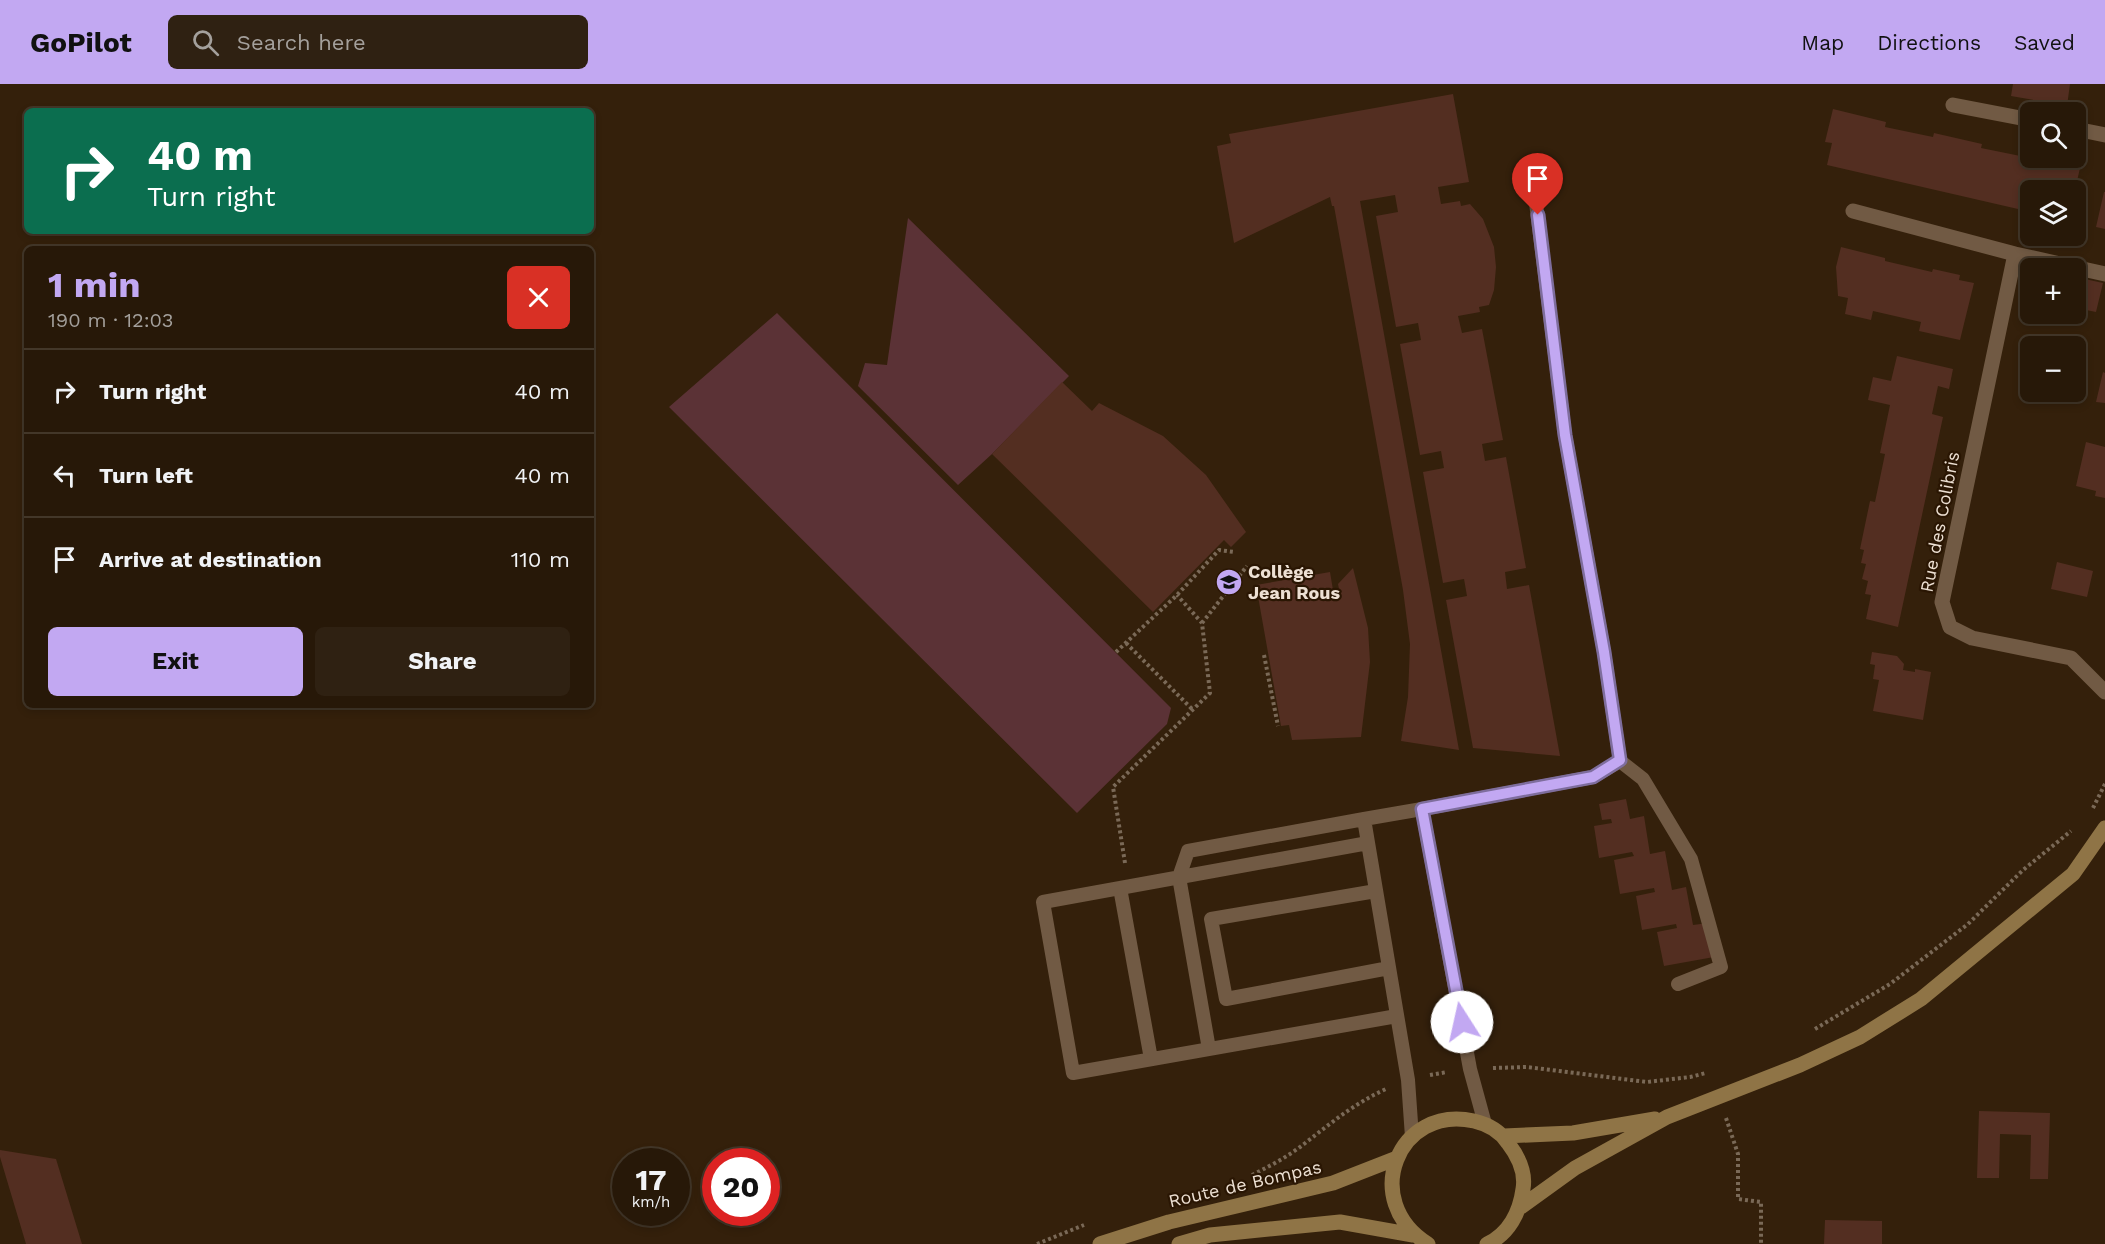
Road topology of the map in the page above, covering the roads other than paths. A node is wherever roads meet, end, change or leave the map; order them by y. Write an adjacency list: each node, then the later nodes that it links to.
1 (1953, 105): 2 (street)
2 (2020, 118)
3 (2086, 131): 4 (street)
4 (2105, 135)
5 (1532, 171): 10 (lane)
6 (1853, 211): 7 (street)
7 (2015, 254): 8 (street); 9 (street, Rue des Colibris)
8 (2105, 274)
9 (2105, 692)
10 (1620, 760): 11 (lane); 19 (lane)
11 (1422, 809): 12 (lane); 24 (lane)
12 (1364, 819): 14 (lane); 15 (lane)
13 (2105, 828): 23 (main road)
14 (1368, 843): 15 (lane); 17 (lane)
15 (1179, 877): 16 (lane); 21 (lane)
16 (1124, 887): 22 (lane); 22 (lane)
17 (1376, 891): 18 (lane); 18 (lane)
18 (1389, 968): 20 (lane)
19 (1678, 984)
20 (1397, 1016): 21 (lane); 26 (lane)
21 (1209, 1049): 22 (lane)
22 (1152, 1059)
23 (1667, 1117): 25 (main road); 28 (main road)
24 (1485, 1124): 25 (main road); 26 (main road)
25 (1504, 1136): 28 (main road)
26 (1412, 1137): 27 (main road)
27 (1396, 1158): 29 (main road); 31 (main road, Route de Bompas)
28 (1521, 1207): 30 (main road)
29 (1413, 1235): 32 (main road); 33 (main road)
30 (1492, 1243)
31 (1100, 1244)
32 (1179, 1244)
33 (1428, 1244)

